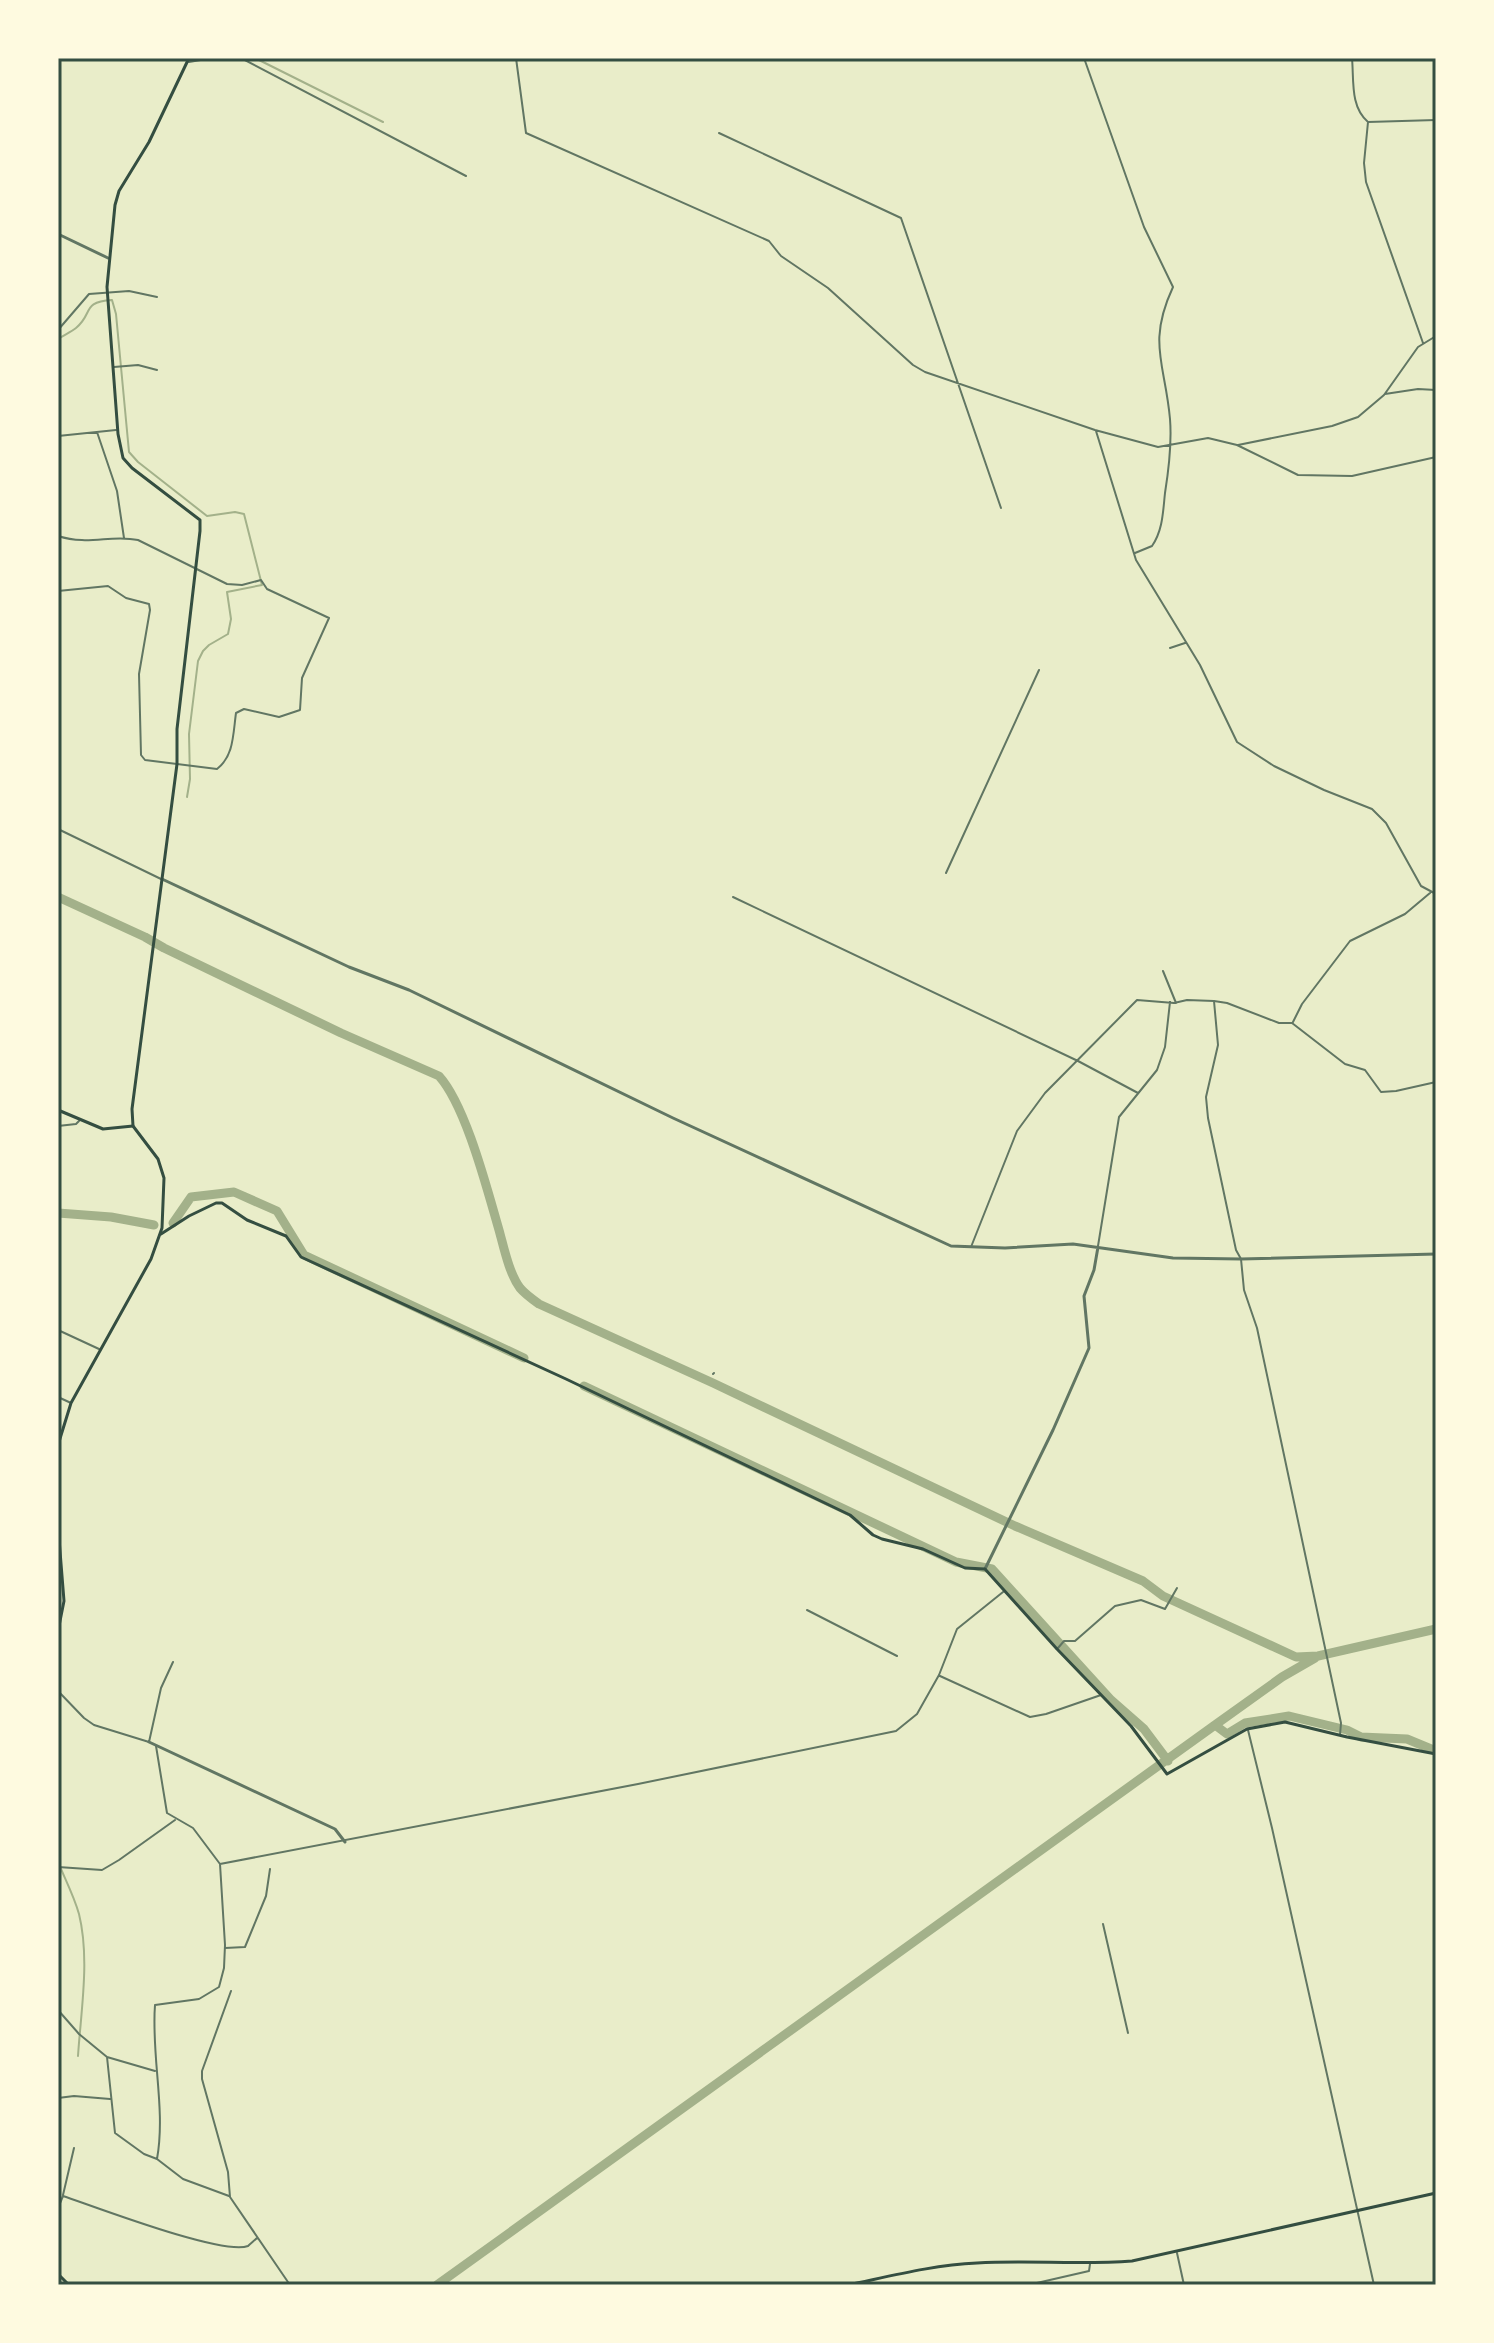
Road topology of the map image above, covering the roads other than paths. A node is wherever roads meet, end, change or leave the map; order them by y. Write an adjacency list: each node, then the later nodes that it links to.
1 (212, 58): 6 (street)
2 (241, 58): 10 (street)
3 (516, 58): 20 (street)
4 (1084, 58): 28 (street)
5 (1352, 58): 8 (street)
6 (188, 60): 12 (main road)
7 (1436, 120): 8 (street)
8 (1368, 122): 17 (street)
9 (719, 133): 20 (street)
10 (466, 176)
11 (58, 234): 12 (street)
12 (108, 258): 13 (main road)
13 (108, 291): 14 (street); 15 (street); 18 (main road)
14 (157, 297)
15 (58, 330)
16 (1436, 336): 17 (street)
17 (1423, 343): 22 (street)
18 (113, 367): 19 (street); 23 (main road)
19 (157, 370)
20 (958, 384): 24 (street); 30 (street)
21 (1436, 390): 22 (street)
22 (1384, 395): 27 (street)
23 (118, 430): 25 (street); 34 (main road)
24 (1095, 430): 28 (street); 33 (street)
25 (97, 432): 26 (street); 32 (street)
26 (58, 436)
27 (1237, 445): 28 (street); 29 (street)
28 (1170, 447): 33 (street)
29 (1436, 457)
30 (1001, 508)
31 (58, 536): 32 (street)
32 (124, 538): 34 (street)
33 (1134, 553): 36 (street)
34 (196, 569): 39 (main road); 39 (street)
35 (58, 591): 39 (street)
36 (1186, 643): 37 (street); 43 (street)
37 (1170, 648)
38 (1039, 670): 41 (street)
39 (177, 764): 42 (main road)
40 (58, 829): 42 (street)
41 (946, 873)
42 (162, 879): 58 (main road); 61 (street)
43 (1431, 892): 44 (street); 50 (street)
44 (1436, 894)
45 (733, 897): 51 (street)
46 (1163, 971): 49 (street)
47 (1214, 1001): 49 (street); 50 (street); 63 (street)
48 (1170, 1002): 49 (street); 51 (street); 53 (street)
49 (1176, 1003)
50 (1292, 1023): 52 (street)
51 (1078, 1061): 53 (street); 61 (street)
52 (1435, 1082): 54 (street)
53 (1138, 1093): 60 (street)
54 (1436, 1096)
55 (58, 1110): 56 (main road)
56 (80, 1120): 57 (street); 58 (main road)
57 (58, 1126)
58 (133, 1126): 59 (main road)
59 (160, 1235): 65 (main road); 70 (main road)
60 (1098, 1247): 61 (street); 63 (street); 70 (street)
61 (970, 1248)
62 (1436, 1254): 63 (street)
63 (1241, 1259): 82 (street)
64 (58, 1330): 65 (street)
65 (100, 1349): 67 (main road)
66 (58, 1397): 67 (street)
67 (71, 1403): 68 (main road)
68 (58, 1445)
69 (58, 1526): 74 (main road)
70 (985, 1569): 72 (main road)
71 (1175, 1590): 75 (street)
72 (1004, 1591): 75 (main road); 78 (street)
73 (807, 1610): 76 (street)
74 (58, 1631)
75 (1057, 1649): 80 (main road)
76 (897, 1656)
77 (173, 1662): 83 (street)
78 (939, 1675): 80 (street); 87 (street)
79 (58, 1691): 83 (street)
80 (1102, 1695): 81 (main road)
81 (1247, 1729): 82 (main road); 106 (street)
82 (1340, 1734): 85 (main road)
83 (149, 1742): 84 (street)
84 (156, 1746): 86 (street); 87 (street)
85 (1436, 1754)
86 (176, 1819): 88 (street); 89 (street)
87 (345, 1842): 88 (street)
88 (220, 1864): 92 (street)
89 (59, 1867)
90 (270, 1869): 92 (street)
91 (1103, 1924): 95 (street)
92 (225, 1948): 97 (street)
93 (231, 1991): 104 (street)
94 (58, 2010): 96 (street)
95 (1128, 2033)
96 (107, 2057): 97 (street); 99 (street)
97 (155, 2071): 101 (street)
98 (58, 2098): 99 (street)
99 (111, 2099): 101 (street)
100 (74, 2148): 103 (street)
101 (157, 2159): 104 (street)
102 (1436, 2193): 106 (main road)
103 (63, 2196): 105 (street); 107 (street)
104 (230, 2197): 107 (street)
105 (58, 2208)
106 (1357, 2210): 108 (main road); 116 (street)
107 (257, 2237): 112 (street)
108 (1176, 2252): 109 (main road); 115 (street)
109 (1090, 2263): 113 (main road); 114 (street)
110 (58, 2274): 111 (main road)
111 (69, 2285)
112 (290, 2285)
113 (848, 2285)
114 (1028, 2285)
115 (1184, 2285)
116 (1374, 2285)

